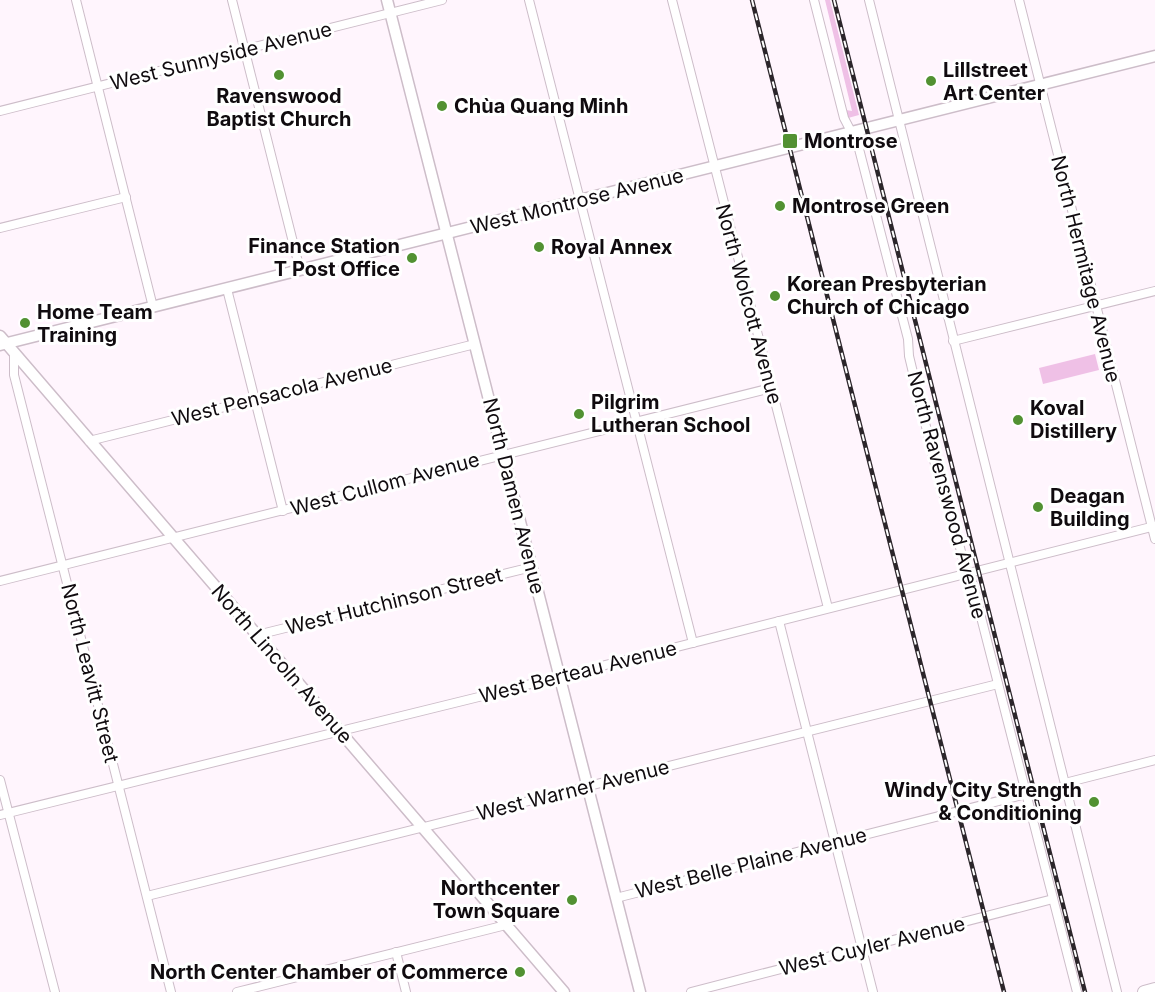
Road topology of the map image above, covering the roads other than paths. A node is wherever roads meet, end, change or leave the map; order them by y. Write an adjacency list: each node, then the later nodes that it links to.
1 (76, 0): 14 (street)
2 (231, 0): 11 (street)
3 (387, 0): 10 (main road, North Damen Avenue)
4 (442, 0): 10 (street, West Sunnyside Avenue)
5 (529, 0): 20 (street)
6 (672, 0): 18 (street, North Wolcott Avenue)
7 (814, 0): 17 (street, North Ravenswood Avenue)
8 (868, 0): 16 (street, North Ravenswood Avenue)
9 (1019, 0): 13 (street, North Hermitage Avenue)
10 (391, 13): 11 (street, West Sunnyside Avenue); 22 (main road, North Damen Avenue)
11 (244, 50): 14 (street, West Sunnyside Avenue); 23 (street)
12 (1155, 56): 13 (main road, West Montrose Avenue)
13 (1040, 85): 16 (main road, West Montrose Avenue); 26 (street, North Hermitage Avenue)
14 (98, 87): 15 (street, West Sunnyside Avenue); 19 (street)
15 (0, 111)
16 (899, 120): 17 (main road, West Montrose Avenue); 28 (street, North Ravenswood Avenue)
17 (850, 133): 18 (main road, West Montrose Avenue); 44 (street, North Ravenswood Avenue)
18 (714, 167): 20 (main road, West Montrose Avenue); 32 (street, North Wolcott Avenue)
19 (126, 197): 21 (street); 27 (street)
20 (579, 200): 22 (main road, West Montrose Avenue); 34 (street)
21 (0, 228)
22 (447, 233): 23 (main road, West Montrose Avenue); 30 (main road, North Damen Avenue)
23 (300, 270): 24 (main road, West Montrose Avenue)
24 (226, 288): 27 (main road, West Montrose Avenue); 33 (street)
25 (1155, 291): 26 (street)
26 (1095, 306): 28 (street); 38 (street, North Hermitage Avenue)
27 (153, 307): 29 (main road, West Montrose Avenue)
28 (954, 341): 41 (street, North Ravenswood Avenue)
29 (2, 342): 31 (main road, North Lincoln Avenue)
30 (475, 344): 33 (street, West Pensacola Avenue); 36 (main road, North Damen Avenue)
31 (14, 353): 35 (main road, North Lincoln Avenue); 42 (street, North Leavitt Street)
32 (771, 388): 34 (street, West Cullom Avenue); 46 (street, North Wolcott Avenue)
33 (255, 399): 35 (street, West Pensacola Avenue); 37 (street)
34 (636, 421): 36 (street, West Cullom Avenue); 49 (street)
35 (89, 441): 39 (main road, North Lincoln Avenue)
36 (503, 454): 37 (street, West Cullom Avenue); 43 (main road, North Damen Avenue)
37 (284, 511): 39 (street, West Cullom Avenue)
38 (1153, 526): 40 (street, North Hermitage Avenue); 41 (street, West Berteau Avenue)
39 (174, 538): 42 (street, West Cullom Avenue); 48 (main road, North Lincoln Avenue)
40 (1155, 538)
41 (1010, 562): 44 (street, West Berteau Avenue); 56 (street, North Ravenswood Avenue)
42 (62, 566): 45 (street, West Cullom Avenue); 57 (street, North Leavitt Street)
43 (532, 567): 48 (street, West Hutchinson Street); 50 (main road, North Damen Avenue)
44 (968, 573): 46 (street, West Berteau Avenue); 51 (street, North Ravenswood Avenue)
45 (0, 581)
46 (828, 608): 47 (street, West Berteau Avenue)
47 (779, 621): 49 (street, West Berteau Avenue); 53 (street)
48 (256, 635): 52 (main road, North Lincoln Avenue)
49 (693, 643): 50 (street, West Berteau Avenue)
50 (560, 676): 52 (street, West Berteau Avenue); 58 (main road, North Damen Avenue)
51 (998, 684): 53 (street, West Warner Avenue); 59 (street, North Ravenswood Avenue)
52 (339, 731): 57 (street, West Berteau Avenue); 61 (main road, North Lincoln Avenue)
53 (807, 732): 58 (street, West Warner Avenue); 62 (street)
54 (1155, 760): 56 (street)
55 (0, 780): 60 (street)
56 (1065, 783): 79 (street, North Ravenswood Avenue)
57 (118, 786): 60 (street, West Berteau Avenue); 63 (street, North Leavitt Street)
58 (588, 786): 61 (street, West Warner Avenue); 64 (main road, North Damen Avenue)
59 (1026, 794): 62 (street, West Belle Plaine Avenue); 65 (street, North Ravenswood Avenue)
60 (4, 814): 70 (street)
61 (422, 828): 63 (street, West Warner Avenue); 66 (main road, North Lincoln Avenue)
62 (835, 842): 64 (street, West Belle Plaine Avenue); 67 (street)
63 (147, 896): 71 (street, North Leavitt Street)
64 (616, 898): 75 (main road, North Damen Avenue)
65 (1053, 899): 67 (street, West Cuyler Avenue); 78 (street, North Ravenswood Avenue)
66 (506, 925): 68 (street); 74 (main road, North Lincoln Avenue)
67 (862, 948): 76 (street, West Cuyler Avenue); 77 (street)
68 (396, 952): 72 (street); 73 (street)
69 (1155, 989): 80 (main road)
70 (54, 992)
71 (171, 992)
72 (237, 992)
73 (406, 992)
74 (564, 992)
75 (640, 992)
76 (691, 992)
77 (873, 992)
78 (1077, 992)
79 (1117, 992)
80 (1144, 992)

